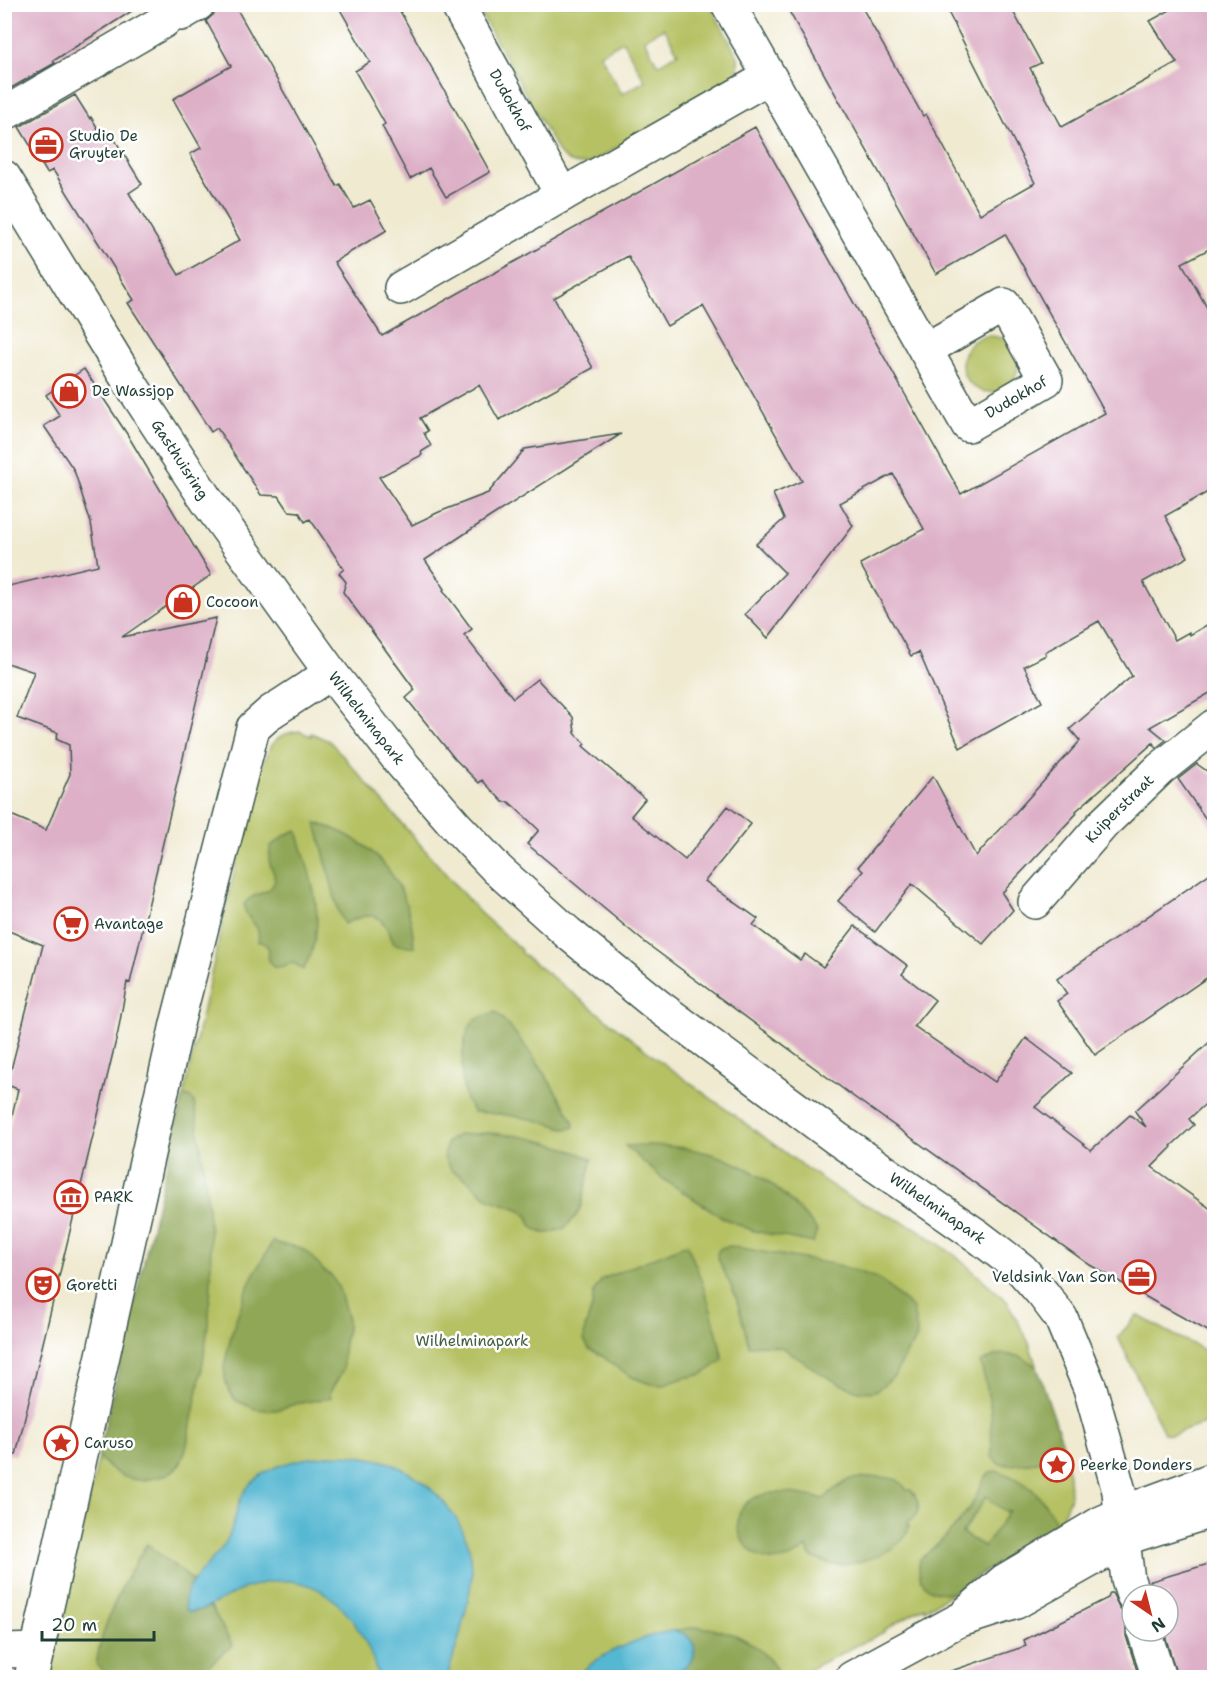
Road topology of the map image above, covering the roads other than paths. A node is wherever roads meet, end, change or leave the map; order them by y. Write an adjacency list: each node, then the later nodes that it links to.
1 (457, 4): 7 (street, Dudokhof)
2 (728, 4): 4 (street)
3 (181, 13): 5 (street)
4 (769, 77): 7 (street); 9 (street)
5 (4, 114)
6 (4, 177): 10 (street, Gasthuisring)
7 (562, 195): 8 (street)
8 (401, 288)
9 (925, 350)
10 (331, 673): 15 (street, Wilhelminapark); 19 (street, Wilhelminapark)
11 (1215, 726): 12 (street, Kuiperstraat)
12 (1035, 902)
13 (1215, 1479): 15 (street)
14 (1215, 1510): 15 (street)
15 (1122, 1528): 16 (street, Wilhelminapark); 20 (street)
16 (1129, 1583)
17 (1148, 1643): 21 (street)
18 (4, 1650): 19 (street)
19 (34, 1664)
20 (852, 1677)
21 (1159, 1677)

